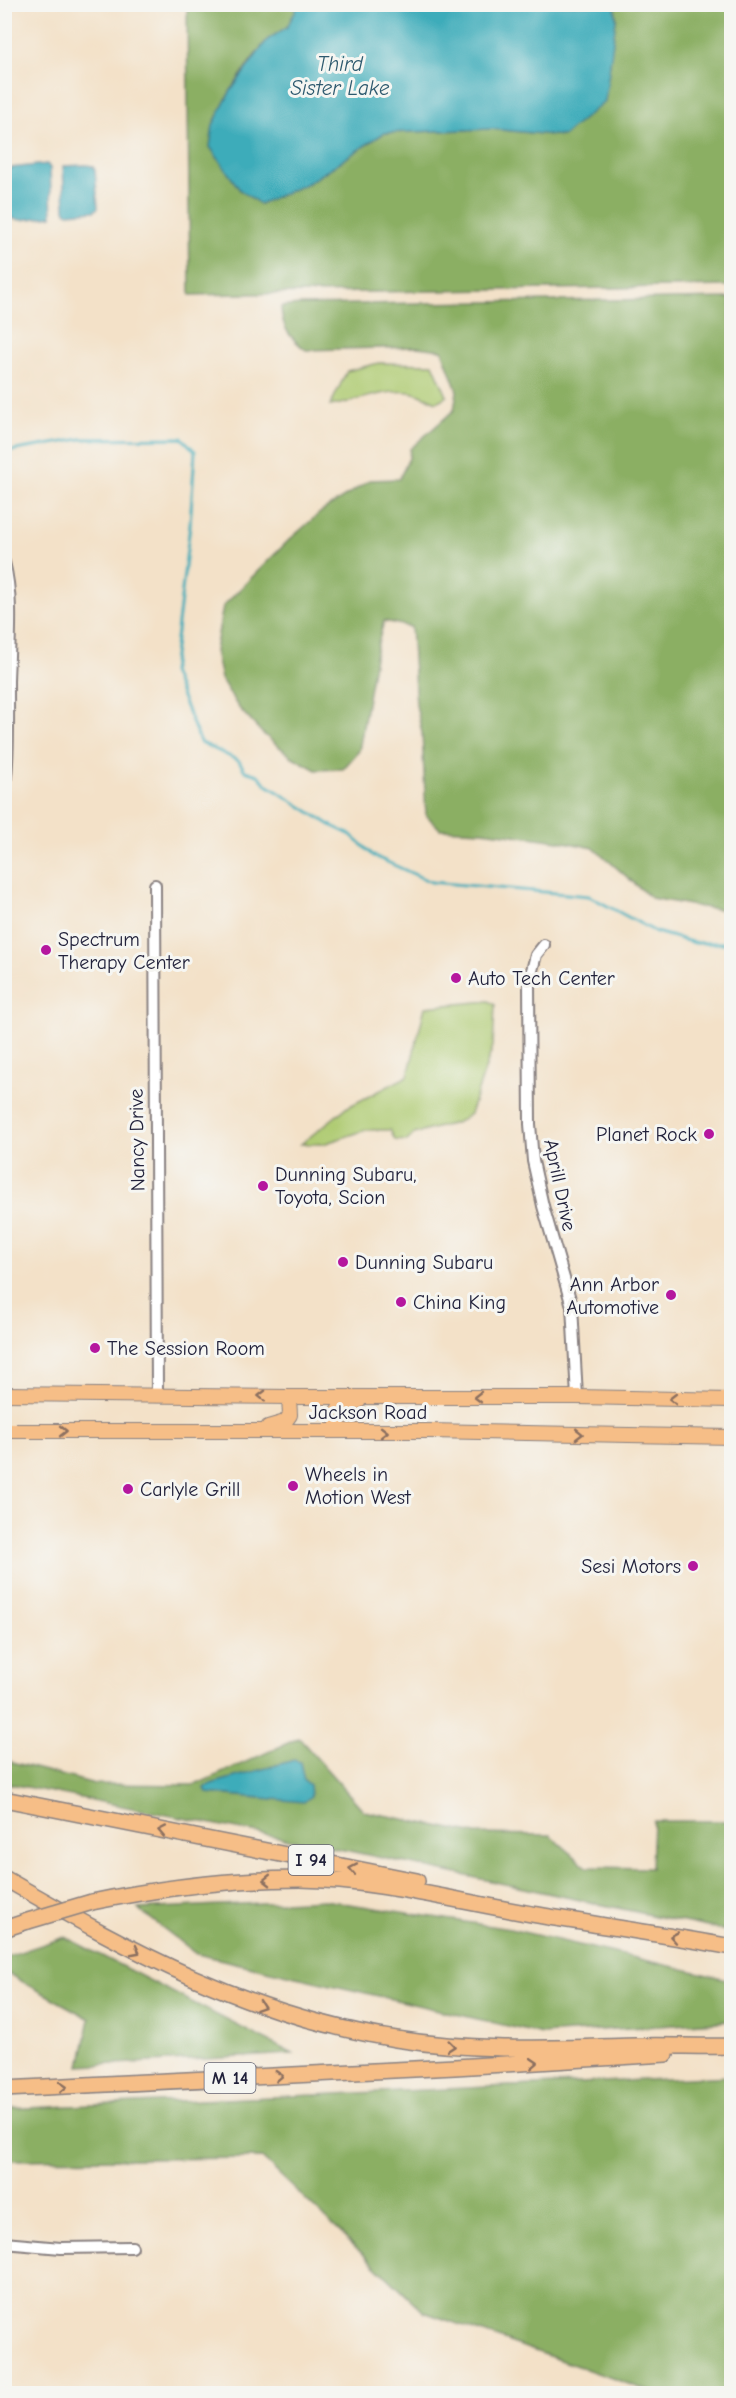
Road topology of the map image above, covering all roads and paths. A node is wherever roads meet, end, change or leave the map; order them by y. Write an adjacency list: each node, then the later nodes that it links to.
1 (4, 562): 2 (street)
2 (4, 796)
3 (155, 885): 7 (street, Nancy Drive)
4 (544, 945): 10 (street, Aprill Drive)
5 (4, 1394): 6 (main road, Jackson Road)
6 (26, 1394): 7 (main road, Jackson Road); 11 (main road)
7 (157, 1395): 8 (main road, Jackson Road, one-way to 7)
8 (290, 1397): 9 (main road, Jackson Road); 15 (main road)
9 (379, 1397): 10 (main road, Jackson Road, one-way to 9); 14 (main road)
10 (577, 1397): 12 (main road, Jackson Road, one-way to 10)
11 (4, 1399)
12 (732, 1400)
13 (4, 1431): 15 (main road, Jackson Road, one-way to 15)
14 (344, 1431): 15 (main road, Jackson Road); 16 (main road, Jackson Road, one-way to 16)
15 (248, 1432)
16 (732, 1437)
17 (4, 1799): 19 (highway, I 94, one-way to 17)
18 (4, 1878): 22 (highway, one-way to 22)
19 (615, 1926): 20 (highway, one-way to 20, bridge); 21 (highway, I 94, one-way to 19)
20 (4, 1929)
21 (732, 1947)
22 (730, 2046): 23 (highway, M 14, one-way to 22)
23 (4, 2090)
24 (4, 2242): 25 (street)
25 (132, 2247)

